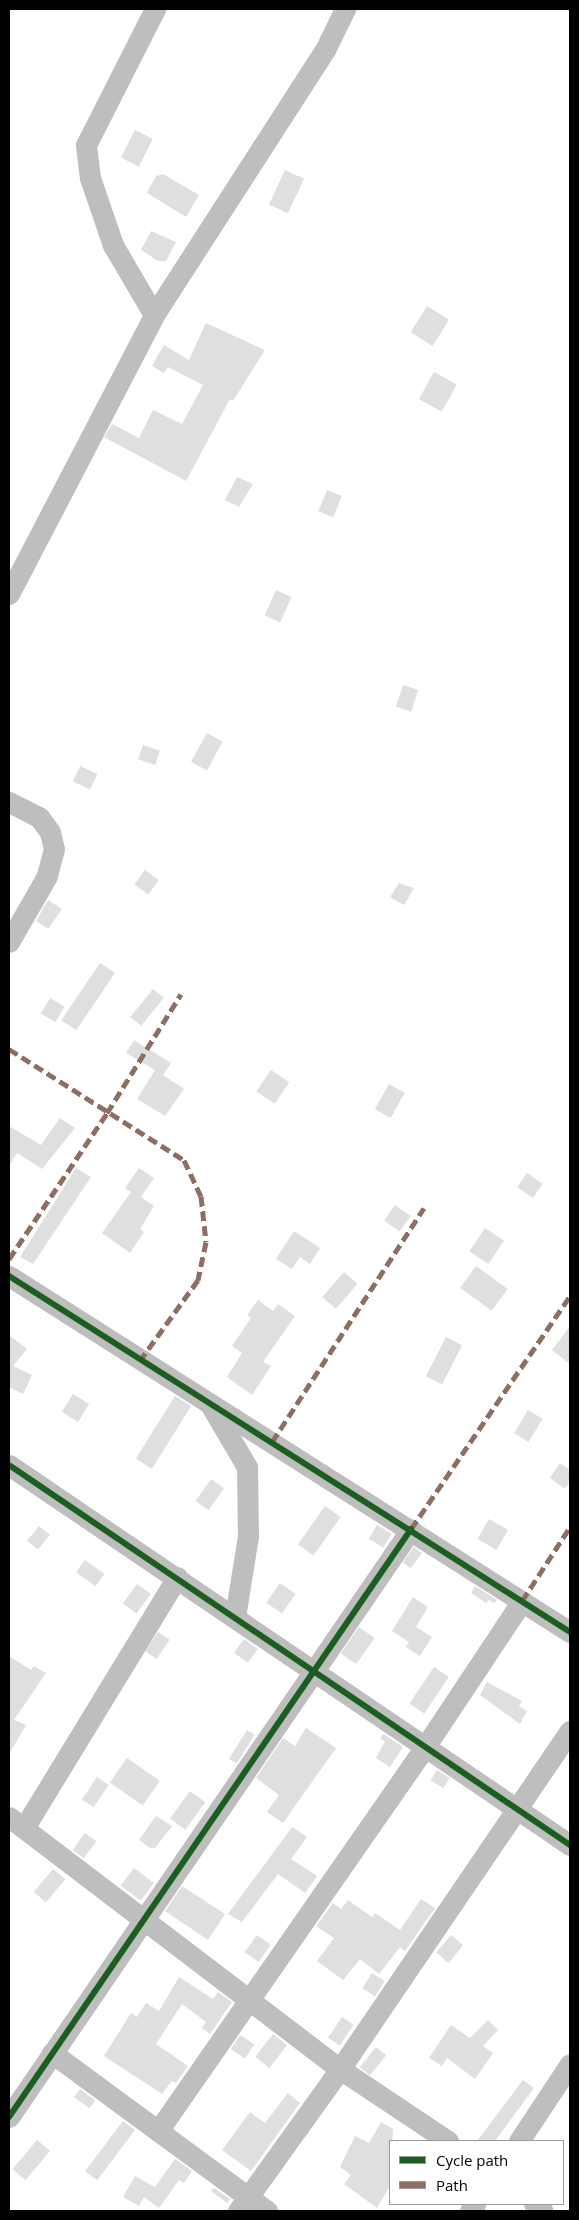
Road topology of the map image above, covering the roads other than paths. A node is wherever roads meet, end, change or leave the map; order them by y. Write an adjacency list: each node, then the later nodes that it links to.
1 (155, 9): 3 (street)
2 (345, 9): 3 (street)
3 (154, 315): 4 (street)
4 (9, 594)
5 (9, 802): 6 (street)
6 (9, 942)
7 (9, 1276): 8 (street)
8 (209, 1402): 10 (street); 13 (street)
9 (9, 1466): 11 (street)
10 (411, 1530): 12 (street); 15 (street)
11 (177, 1577): 13 (street); 19 (street)
12 (522, 1601): 14 (street); 17 (street)
13 (235, 1617): 15 (street)
14 (570, 1632)
15 (314, 1671): 17 (street); 21 (street)
16 (570, 1731): 18 (street)
17 (425, 1747): 18 (street); 22 (street)
18 (519, 1810): 20 (street); 25 (street)
19 (16, 1822): 21 (street)
20 (570, 1846)
21 (144, 1922): 22 (street); 23 (street)
22 (250, 2000): 25 (street); 27 (street)
23 (52, 2053): 26 (street); 27 (street)
24 (570, 2064): 29 (street)
25 (340, 2070): 28 (street); 30 (street)
26 (9, 2117)
27 (158, 2131): 30 (street)
28 (446, 2140)
29 (520, 2140)
30 (243, 2204): 31 (street)
31 (267, 2211)

